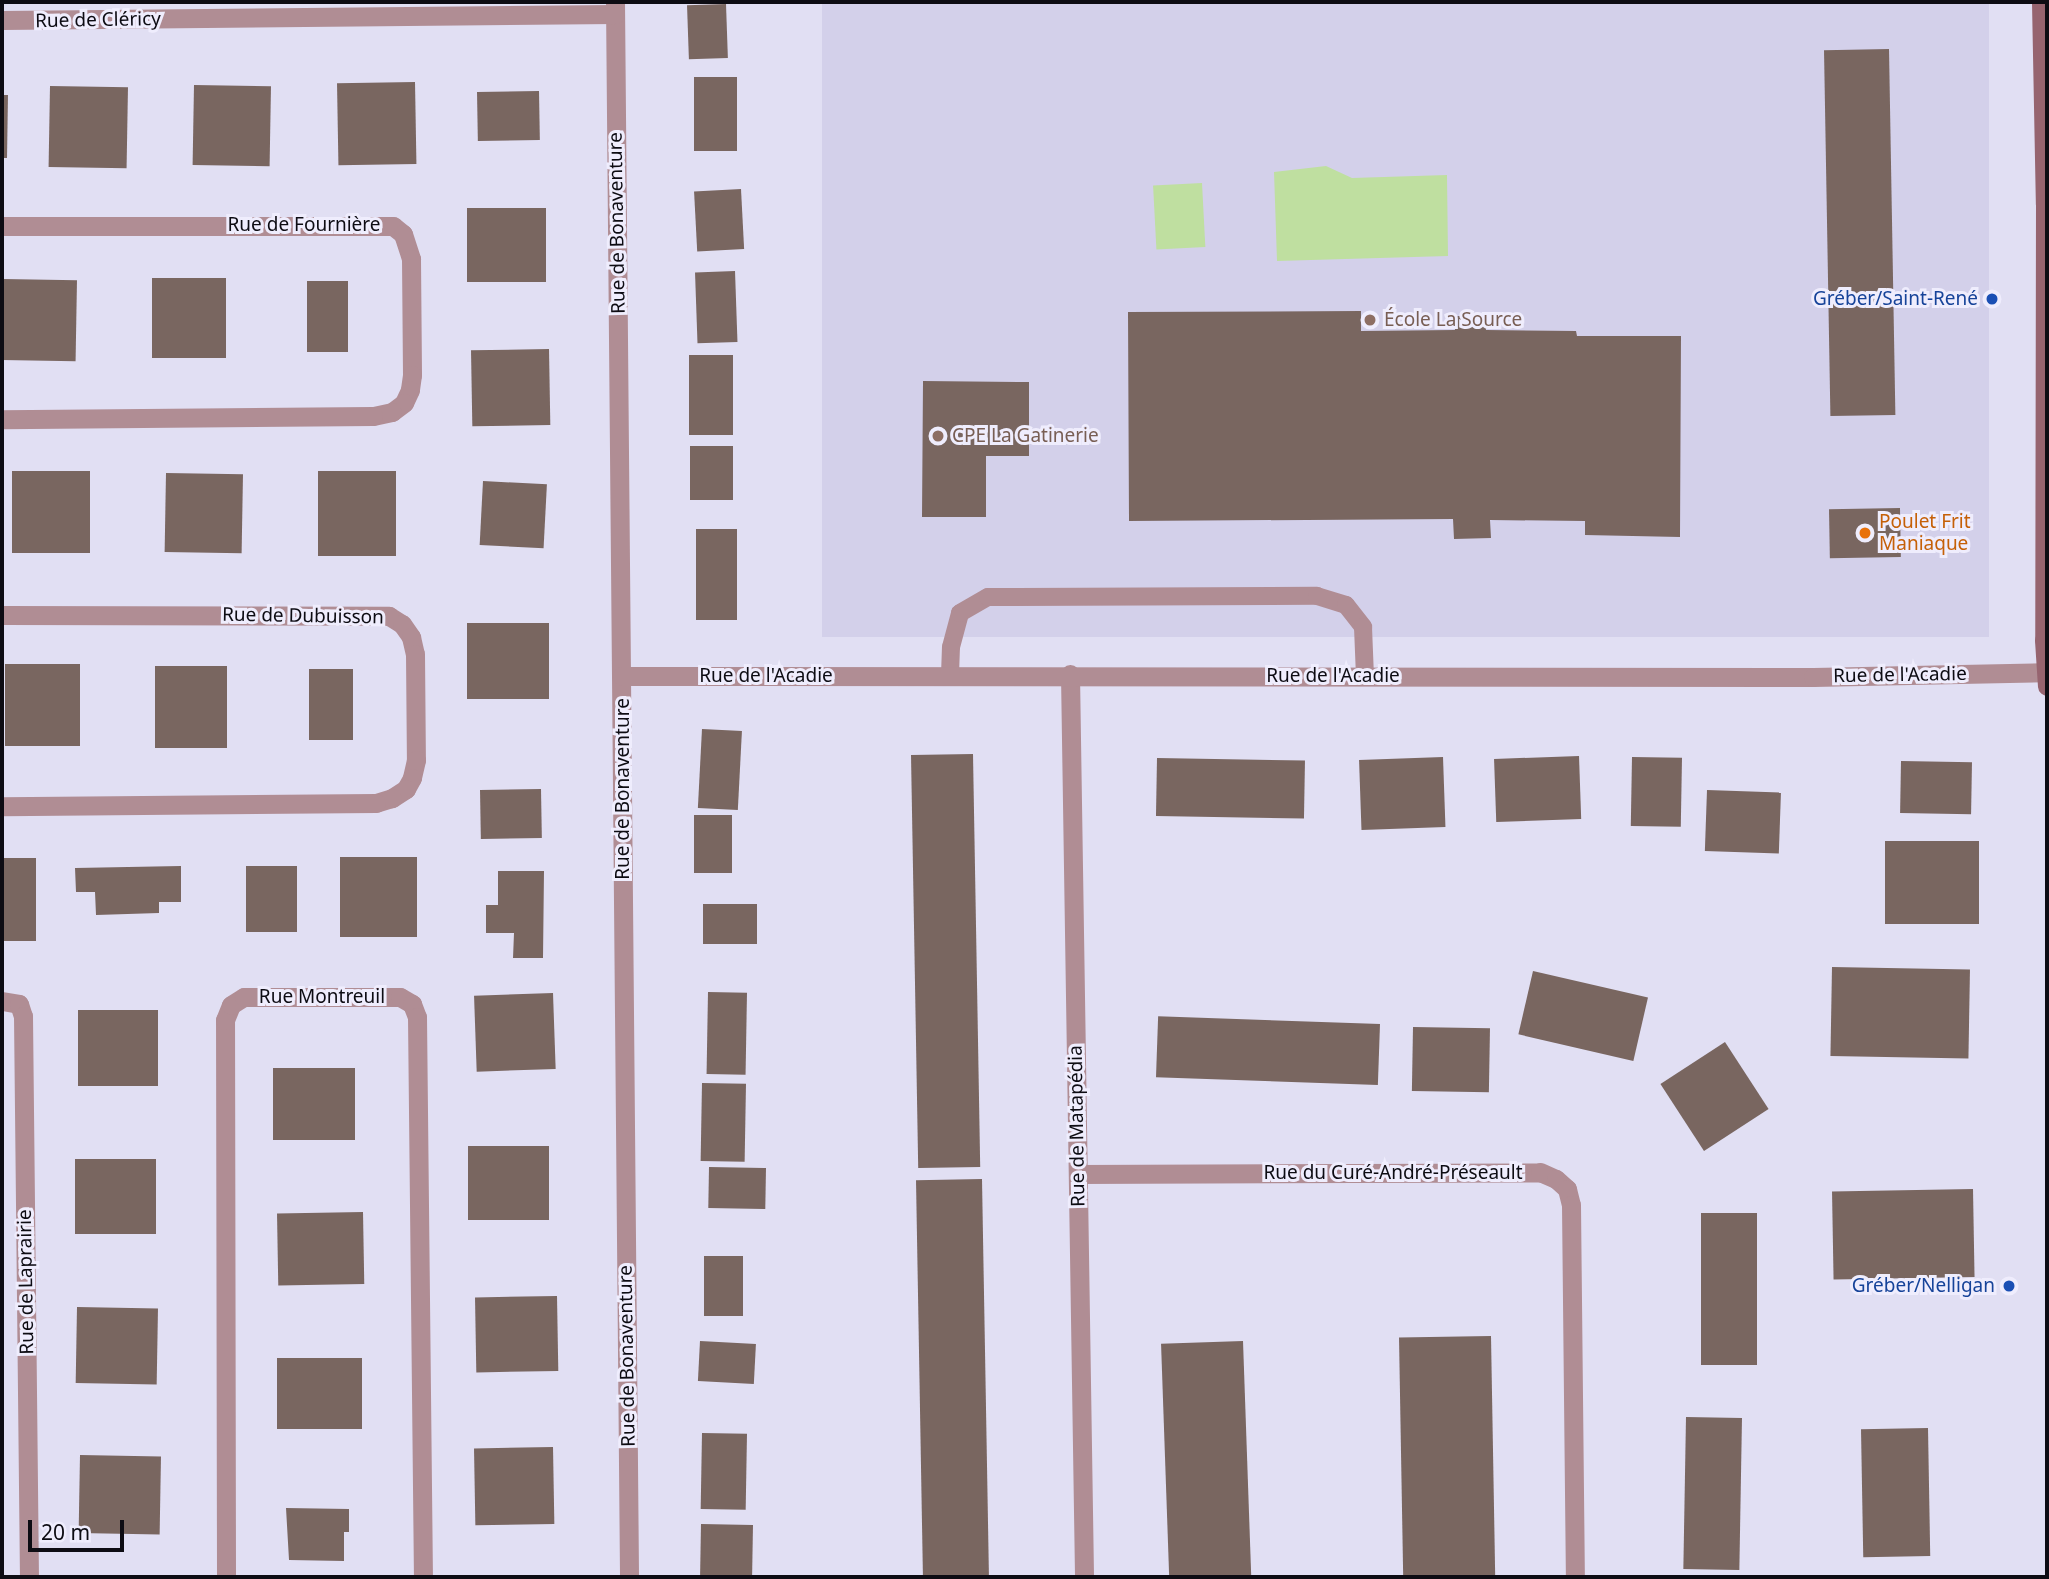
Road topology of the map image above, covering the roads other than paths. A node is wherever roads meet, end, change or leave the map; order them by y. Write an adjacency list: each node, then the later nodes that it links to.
1 (2041, 2): 11 (main road)
2 (615, 8): 3 (street, Rue de Cléricy); 9 (street, Rue de Bonaventure)
3 (2, 20)
4 (2, 226): 5 (street, Rue de Fournière)
5 (2, 419)
6 (2, 615): 12 (street, Rue de Dubuisson)
7 (1070, 674): 8 (street, Rue de l'Acadie); 10 (street, Rue de l'Acadie); 14 (street, Rue de Matapédia)
8 (950, 675): 9 (street, Rue de l'Acadie); 10 (lane)
9 (622, 676): 18 (street, Rue de Bonaventure)
10 (1366, 676): 11 (street, Rue de l'Acadie)
11 (2046, 678)
12 (2, 806)
13 (2, 1001): 15 (street, Rue de Laprairie)
14 (1078, 1174): 19 (street, Rue de Matapédia); 20 (street, Rue du Curé-André-Préseault)
15 (29, 1577)
16 (226, 1577): 17 (street, Rue Montreuil)
17 (423, 1577)
18 (629, 1577)
19 (1084, 1577)
20 (1575, 1577)

